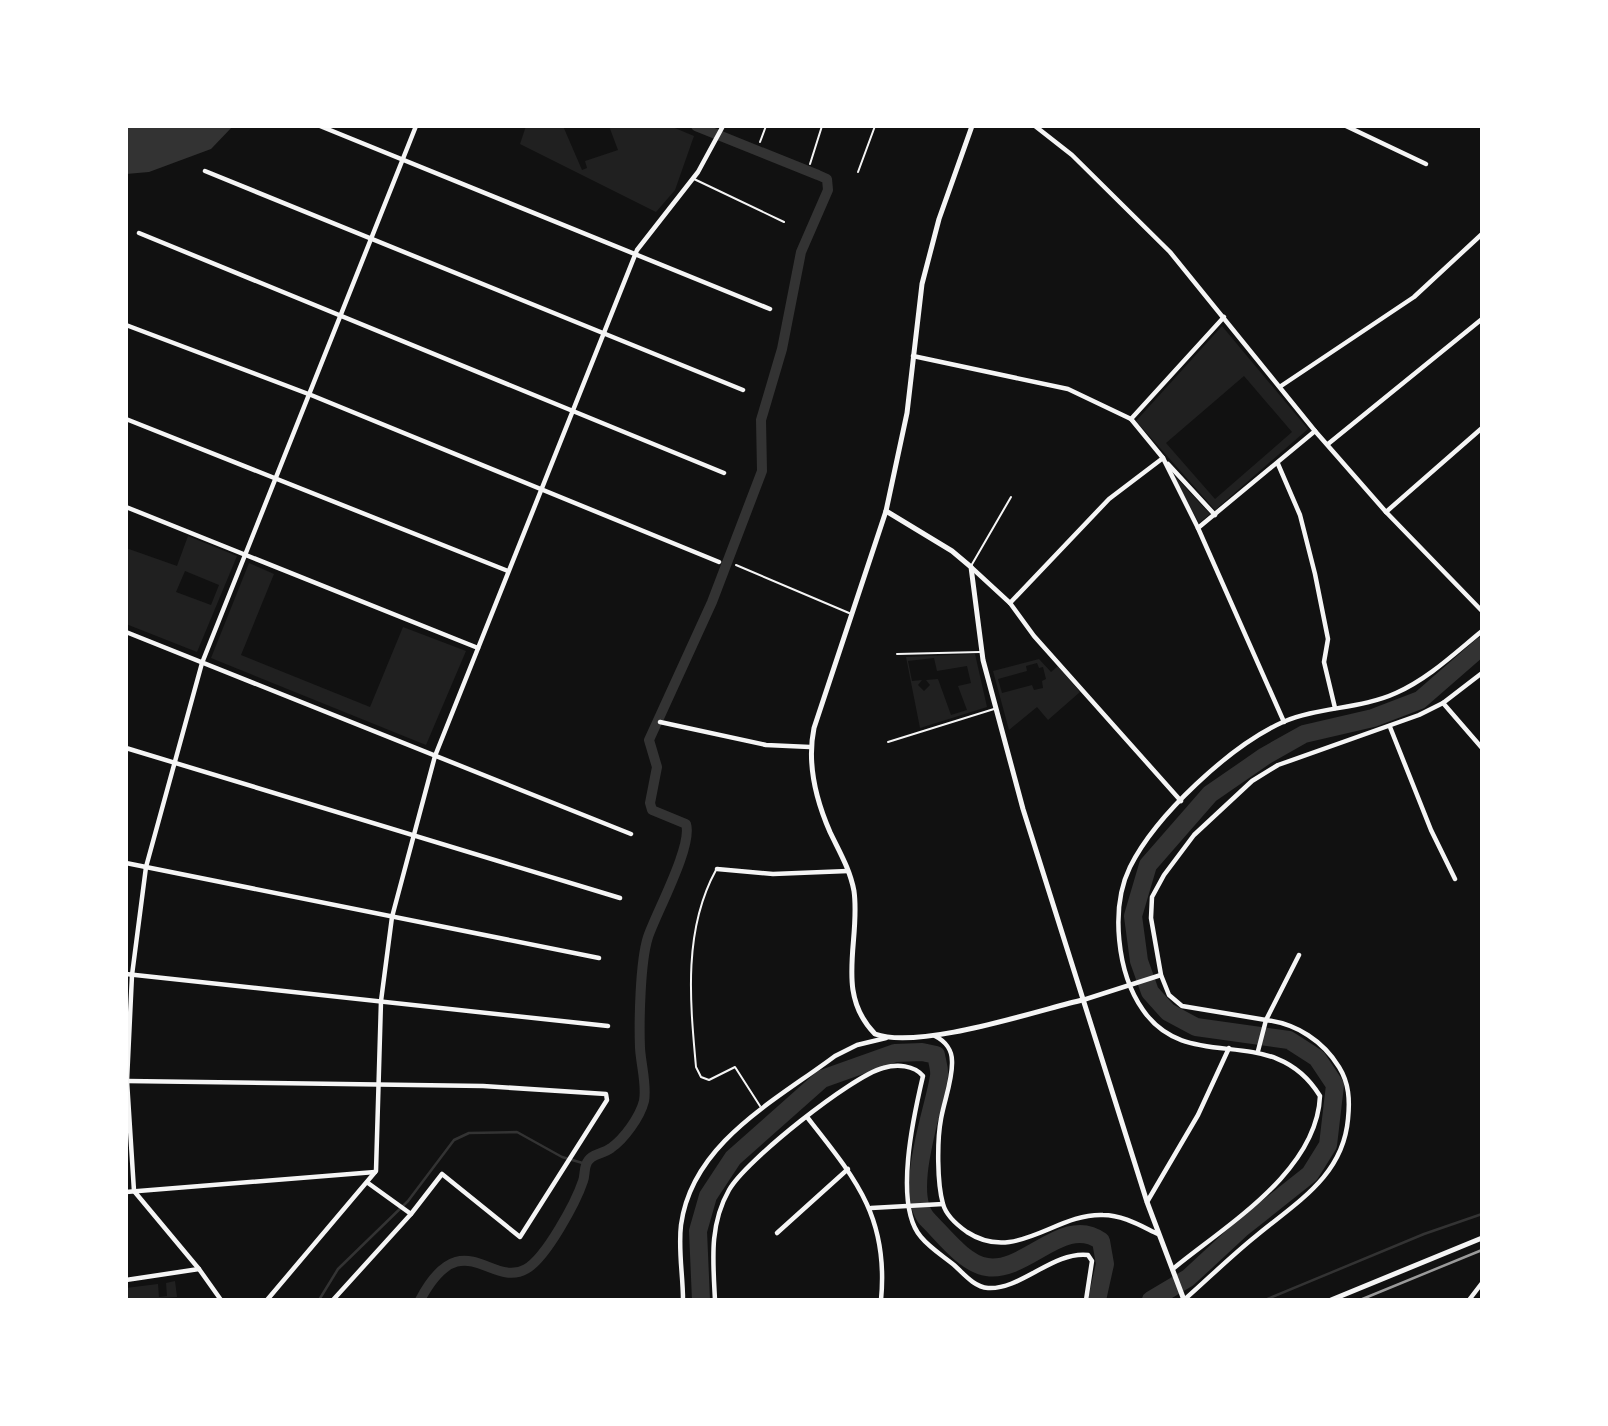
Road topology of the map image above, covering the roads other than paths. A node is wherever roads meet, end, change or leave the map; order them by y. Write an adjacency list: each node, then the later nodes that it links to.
1 (320, 126): 11 (street)
2 (416, 126): 11 (street)
3 (723, 126): 16 (street)
4 (766, 126): 10 (lane)
5 (822, 126): 12 (lane)
6 (875, 126): 15 (lane)
7 (972, 126): 28 (street)
8 (1035, 126): 24 (street)
9 (1346, 126): 13 (street)
10 (760, 142)
11 (403, 160): 20 (street); 21 (street)
12 (810, 164)
13 (1426, 164)
14 (205, 171): 20 (street)
15 (858, 173)
16 (693, 178): 17 (lane); 21 (street)
17 (784, 222)
18 (139, 233): 23 (street)
19 (1482, 234): 29 (street)
20 (372, 241): 23 (street); 27 (street)
21 (635, 255): 22 (street); 27 (street)
22 (770, 309)
23 (341, 315): 31 (street); 32 (street)
24 (1224, 317): 29 (street); 34 (street)
25 (1482, 319): 37 (street)
26 (126, 325): 31 (street)
27 (604, 334): 30 (street); 32 (street)
28 (912, 356): 34 (street); 45 (street)
29 (1281, 386): 36 (street)
30 (743, 390)
31 (311, 394): 41 (street); 42 (street)
32 (573, 411): 40 (street); 42 (street)
33 (126, 419): 41 (street)
34 (1131, 419): 38 (street)
35 (1482, 428): 46 (street)
36 (1315, 431): 37 (street); 39 (street)
37 (1328, 444): 46 (street)
38 (1163, 458): 47 (street); 48 (street); 54 (street)
39 (1278, 464): 47 (street); 65 (street)
40 (724, 473)
41 (276, 479): 49 (street); 53 (street)
42 (542, 488): 50 (street); 53 (street)
43 (1012, 496): 52 (lane)
44 (126, 507): 49 (street)
45 (886, 510): 52 (street); 56 (street)
46 (1386, 512): 55 (street)
47 (1215, 515): 48 (street)
48 (1198, 528): 68 (street)
49 (245, 556): 59 (street); 62 (street)
50 (719, 562)
51 (736, 565): 56 (lane)
52 (971, 567): 54 (street); 60 (street)
53 (508, 571): 59 (street)
54 (1010, 603): 76 (street)
55 (1482, 611)
56 (853, 614): 71 (street)
57 (1482, 631): 65 (street)
58 (126, 632): 62 (street)
59 (478, 648): 74 (street)
60 (981, 652): 61 (lane); 66 (street)
61 (897, 654)
62 (202, 663): 74 (street); 75 (street)
63 (1482, 673): 64 (street)
64 (1443, 703): 69 (street); 73 (street)
65 (1335, 708): 68 (street)
66 (995, 709): 70 (lane); 91 (street)
67 (660, 722): 71 (street)
68 (1284, 722): 76 (street)
69 (1390, 727): 83 (street); 89 (street)
70 (888, 742)
71 (810, 747): 82 (street)
72 (126, 748): 75 (street)
73 (1482, 748)
74 (435, 756): 77 (street); 78 (street)
75 (173, 763): 78 (street); 80 (street)
76 (1181, 802): 90 (street)
77 (631, 834)
78 (412, 836): 84 (street); 85 (street)
79 (126, 863): 80 (street)
80 (146, 867): 85 (street); 88 (street)
81 (717, 869): 82 (street); 101 (lane)
82 (848, 871): 96 (street)
83 (1455, 879)
84 (620, 898)
85 (392, 917): 87 (street); 92 (street)
86 (1299, 955): 93 (street)
87 (599, 958)
88 (129, 975): 92 (street); 99 (street)
89 (1159, 975): 90 (street); 93 (street)
90 (1128, 985): 91 (street); 97 (street)
91 (1082, 1000): 95 (street); 108 (street)
92 (381, 1001): 94 (street); 100 (street)
93 (1266, 1020): 98 (street); 120 (street)
94 (608, 1026)
95 (935, 1035): 96 (street); 110 (street)
96 (886, 1038): 101 (street)
97 (1228, 1048): 98 (street); 108 (street)
98 (1258, 1051): 116 (street)
99 (126, 1081): 100 (street); 106 (street)
100 (378, 1085): 104 (street); 112 (street)
101 (762, 1110): 124 (street)
102 (807, 1117): 103 (street); 109 (street); 125 (street)
103 (848, 1169): 111 (street); 113 (street)
104 (376, 1171): 105 (street); 106 (street)
105 (368, 1182): 112 (street); 122 (street)
106 (134, 1191): 107 (street); 117 (street)
107 (126, 1192)
108 (1147, 1202): 114 (street)
109 (909, 1204): 110 (street); 111 (street); 127 (street)
110 (943, 1204): 114 (street)
111 (871, 1208): 126 (street)
112 (411, 1214): 123 (street)
113 (777, 1233)
114 (1158, 1234): 116 (street)
115 (1482, 1238): 128 (street)
116 (1174, 1268): 120 (street)
117 (199, 1269): 118 (street); 121 (street)
118 (126, 1280)
119 (1482, 1283): 129 (street)
120 (1183, 1298)
121 (221, 1300)
122 (267, 1300)
123 (334, 1300)
124 (684, 1300)
125 (715, 1300)
126 (881, 1300)
127 (1086, 1300)
128 (1331, 1300)
129 (1469, 1300)

